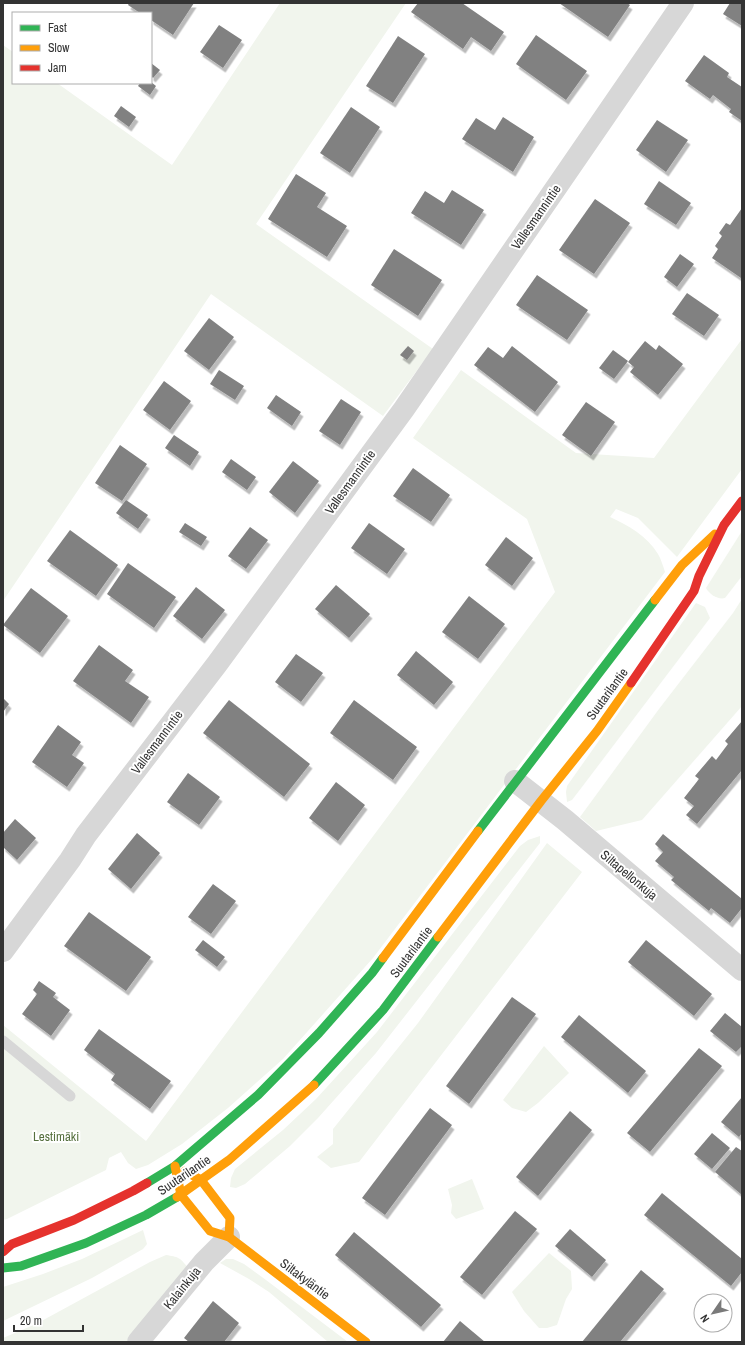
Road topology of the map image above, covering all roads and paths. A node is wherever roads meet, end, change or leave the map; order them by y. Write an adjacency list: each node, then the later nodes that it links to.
1 (683, 3): 6 (street, Vallesmannintie)
2 (742, 501): 3 (main road, Suutarilantie)
3 (724, 525): 4 (main road, Suutarilantie); 5 (main road, Suutarilantie)
4 (515, 781): 5 (street, Siltapellonkuja); 10 (main road, Suutarilantie)
5 (541, 801): 7 (street, Siltapellonkuja); 11 (main road, Suutarilantie)
6 (3, 951)
7 (742, 970)
8 (3, 1041): 9 (lane)
9 (70, 1096)
10 (175, 1166): 11 (main road); 12 (main road, Siltakyläntie); 14 (main road, Suutarilantie)
11 (201, 1180): 12 (main road, Suutarilantie); 13 (main road)
12 (181, 1195): 13 (main road, Siltakyläntie); 15 (main road, Suutarilantie)
13 (229, 1237): 16 (street, Kalainkuja); 17 (main road, Siltakyläntie)
14 (3, 1252)
15 (3, 1268)
16 (138, 1342)
17 (366, 1342)

